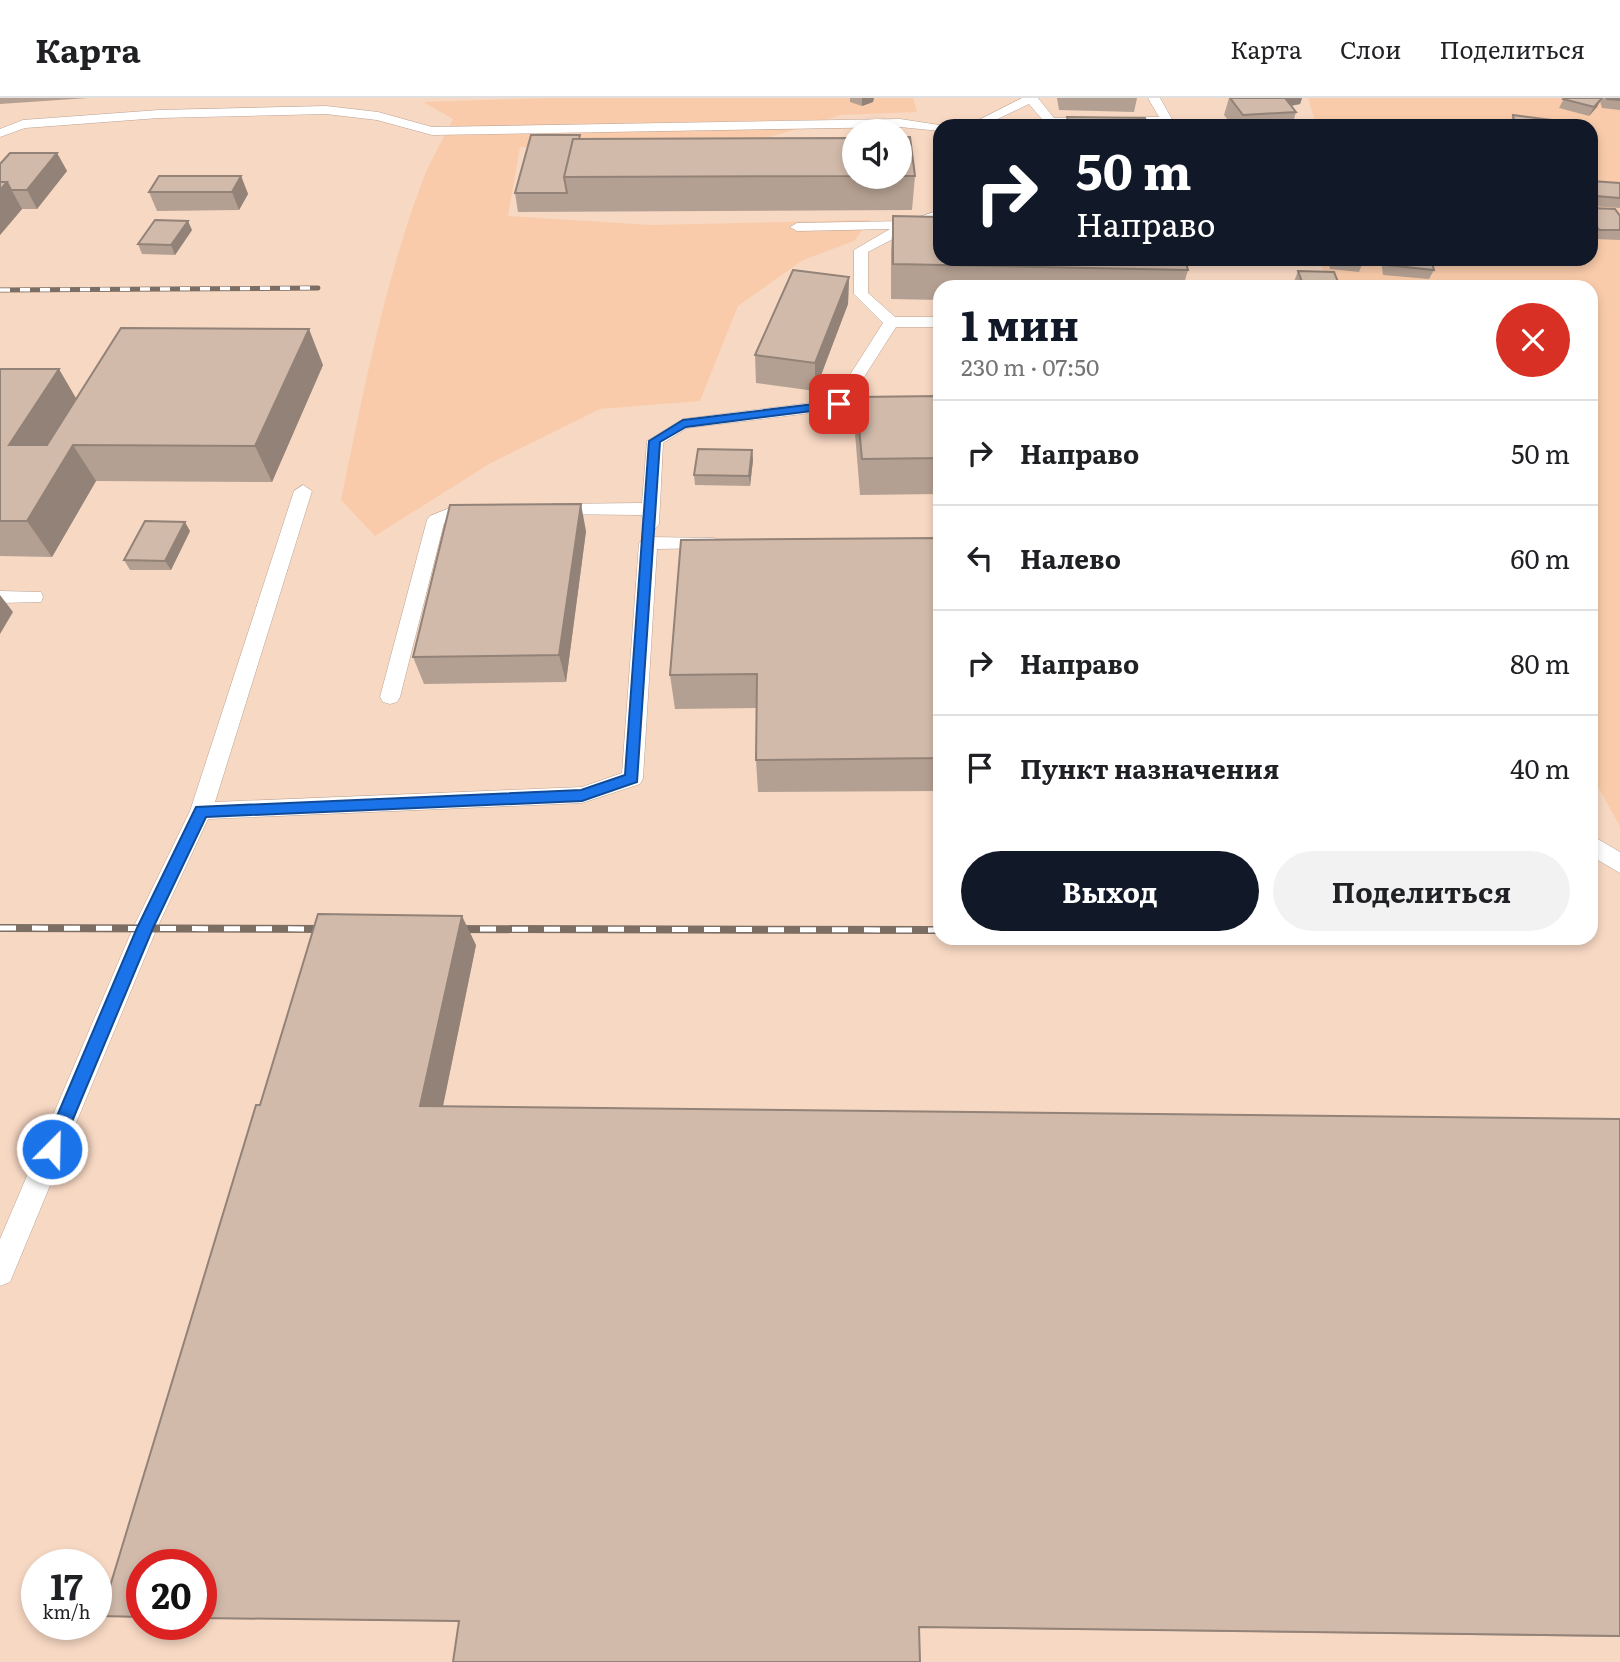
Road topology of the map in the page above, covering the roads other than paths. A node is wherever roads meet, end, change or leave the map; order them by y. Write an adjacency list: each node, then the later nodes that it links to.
1 (1154, 98): 5 (lane)
2 (1032, 99): 3 (lane); 4 (lane)
3 (988, 119)
4 (1047, 119)
5 (1166, 119)
6 (933, 126): 7 (lane)
7 (0, 133)
8 (933, 216): 9 (lane)
9 (909, 225): 10 (lane); 11 (lane)
10 (797, 227)
11 (891, 321): 12 (lane); 13 (lane)
12 (933, 322)
13 (839, 404): 14 (lane); 16 (lane)
14 (864, 404)
15 (303, 491): 24 (lane)
16 (651, 509): 17 (lane); 19 (lane)
17 (540, 510)
18 (498, 511): 23 (lane)
19 (648, 542): 20 (lane); 24 (lane)
20 (732, 542)
21 (0, 597): 22 (lane)
22 (34, 597)
23 (390, 697)
24 (201, 811): 27 (lane)
25 (1598, 849): 26 (lane)
26 (1620, 864)
27 (0, 1272)

